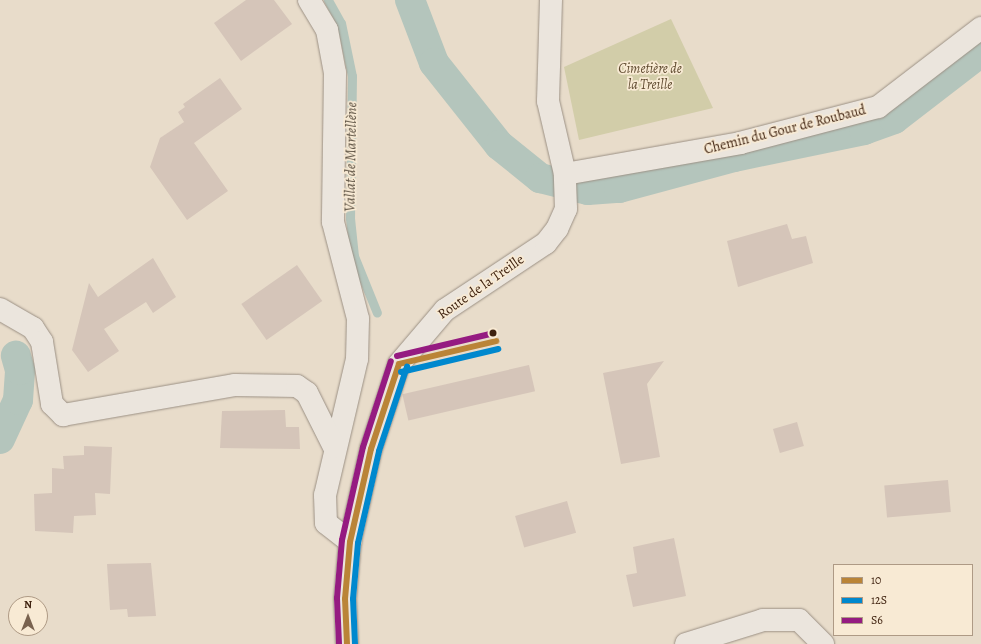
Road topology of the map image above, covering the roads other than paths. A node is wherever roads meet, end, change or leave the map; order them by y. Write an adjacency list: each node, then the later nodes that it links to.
1 (309, 0): 6 (street)
2 (551, 0): 4 (street, Route de la Treille)
3 (981, 28): 4 (street, Chemin du Gour de Roubaud)
4 (564, 172): 7 (street, Route de la Treille)
5 (0, 309): 6 (street)
6 (334, 447): 7 (street)
7 (350, 542): 8 (street, Route de la Treille)
8 (347, 644)
9 (686, 644): 10 (street)
10 (823, 644)

